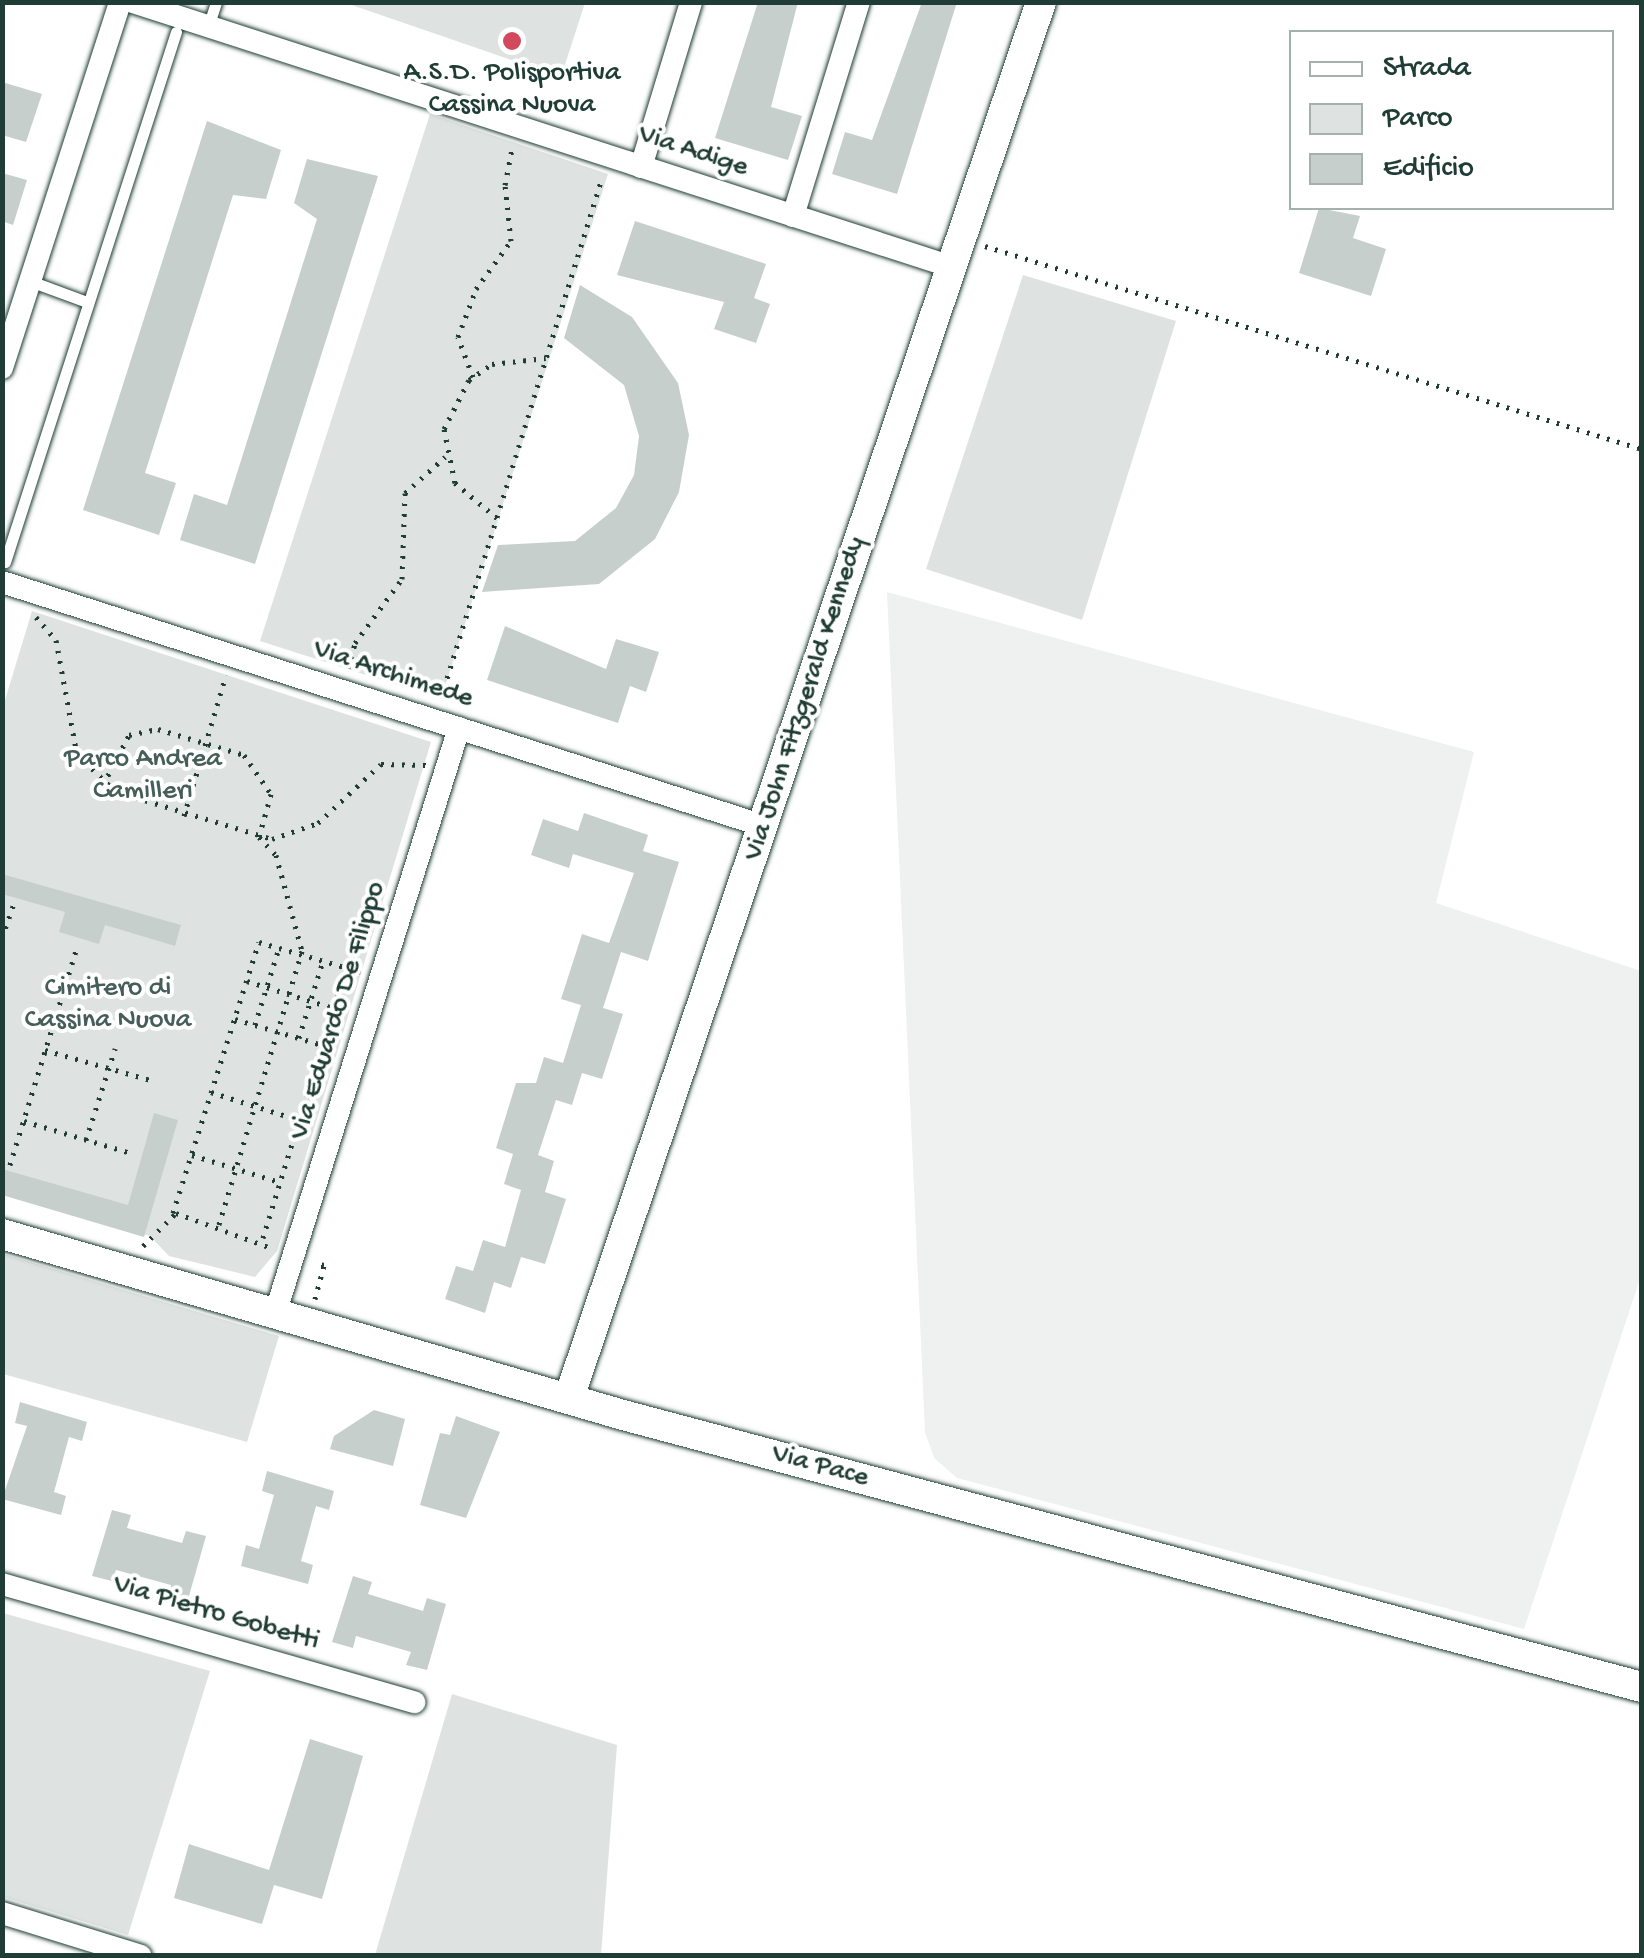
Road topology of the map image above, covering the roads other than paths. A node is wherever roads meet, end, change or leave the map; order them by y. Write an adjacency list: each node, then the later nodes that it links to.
1 (120, 2): 12 (street)
2 (132, 2): 7 (street, Via Adige)
3 (216, 2): 7 (lane)
4 (691, 2): 9 (street)
5 (859, 2): 10 (street)
6 (1041, 2): 11 (street, Via John Fitzgerald Kennedy)
7 (208, 27): 9 (street, Via Adige)
8 (176, 32): 13 (lane)
9 (641, 167): 10 (street, Via Adige)
10 (793, 216): 11 (street, Via Adige)
11 (954, 252): 17 (street, Via John Fitzgerald Kennedy)
12 (30, 281): 13 (lane); 14 (street)
13 (87, 302): 15 (lane)
14 (2, 368)
15 (4, 572): 16 (street, Via Archimede)
16 (460, 728): 17 (street, Via Archimede); 19 (street, Via Eduardo De Filippo)
17 (764, 826): 20 (street, Via John Fitzgerald Kennedy)
18 (2, 1234): 19 (street, Via Pace)
19 (276, 1311): 20 (street, Via Pace)
20 (570, 1395): 22 (street, Via Pace)
21 (2, 1584): 23 (street, Via Pietro Gobetti)
22 (1642, 1687)
23 (414, 1702)
24 (2, 1913): 25 (street)
25 (140, 1956)

